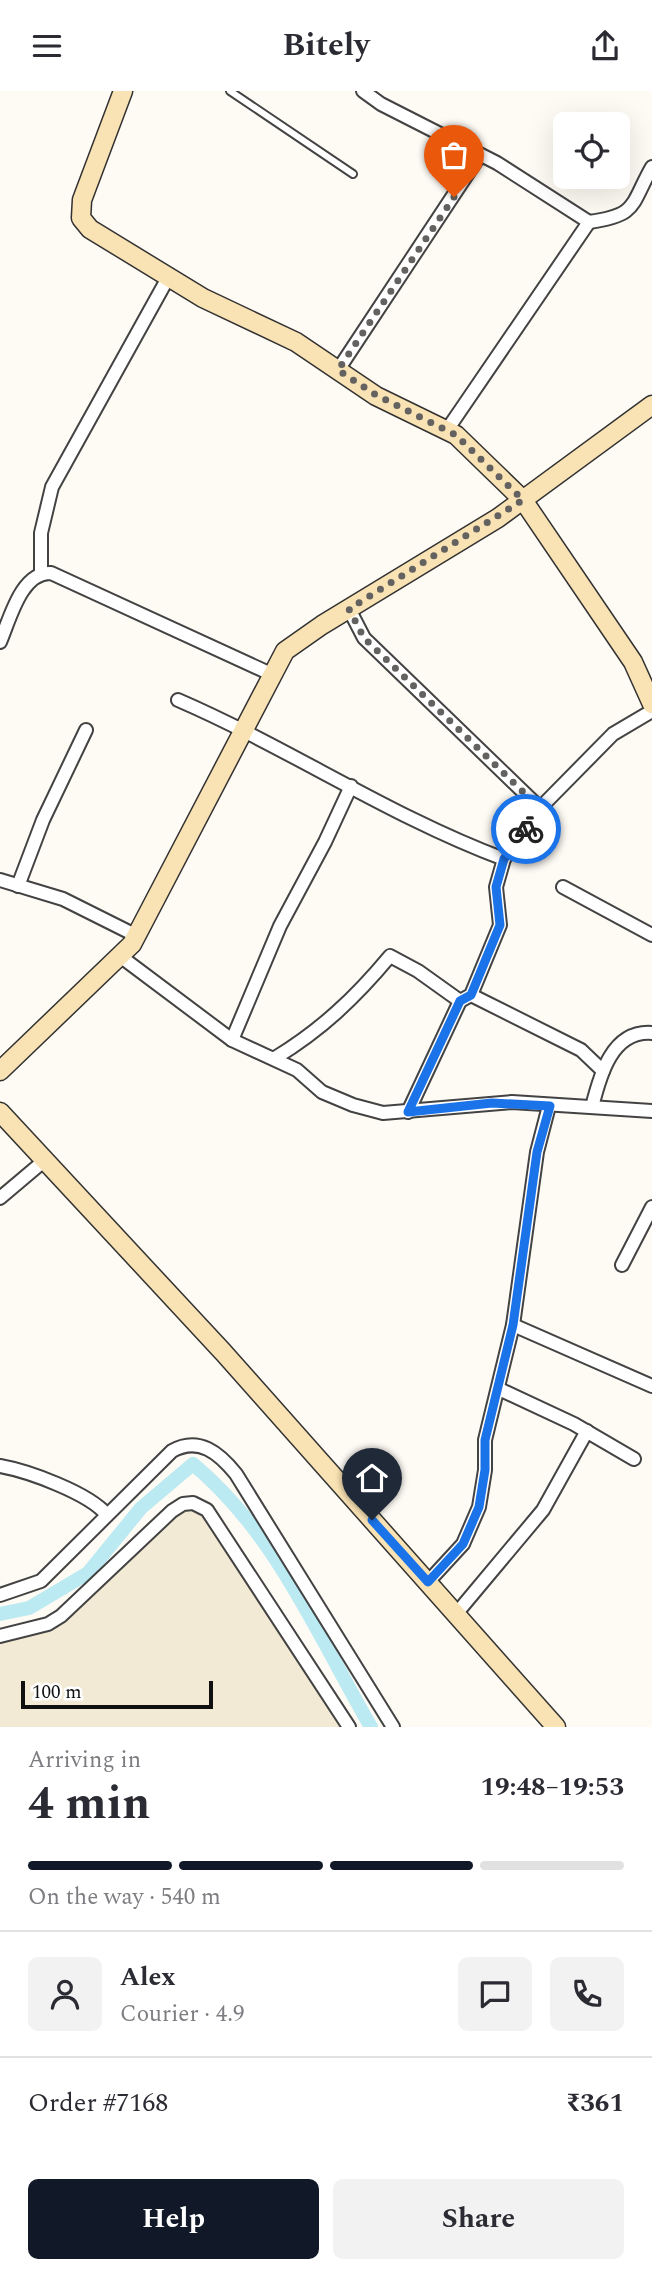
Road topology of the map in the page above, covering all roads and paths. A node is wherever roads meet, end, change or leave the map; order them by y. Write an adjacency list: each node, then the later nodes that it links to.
1 (123, 91): 8 (street)
2 (230, 91): 6 (lane)
3 (363, 91): 4 (street)
4 (480, 155): 7 (street); 9 (street)
5 (652, 167): 7 (street)
6 (353, 174)
7 (589, 222): 11 (street)
8 (169, 276): 9 (street); 13 (street)
9 (338, 370): 11 (street)
10 (652, 405): 12 (street)
11 (447, 430): 12 (street)
12 (523, 500): 14 (street); 18 (street)
13 (41, 573): 15 (street); 16 (street)
14 (349, 609): 16 (street); 23 (street)
15 (0, 642)
16 (271, 674): 20 (street)
17 (178, 700): 20 (street)
18 (652, 704)
19 (652, 711): 23 (street)
20 (244, 729): 22 (street); 29 (street)
21 (86, 730): 26 (street)
22 (351, 786): 24 (street); 33 (street)
23 (541, 809): 24 (street)
24 (504, 859): 31 (street)
25 (0, 880): 26 (street)
26 (18, 885): 29 (street)
27 (563, 887): 28 (street)
28 (652, 935)
29 (137, 936): 30 (street)
30 (120, 956): 33 (street); 36 (street)
31 (465, 998): 34 (street); 35 (street); 41 (street)
32 (652, 1033): 35 (street)
33 (232, 1040): 34 (street)
34 (275, 1058): 41 (street)
35 (603, 1071): 38 (street)
36 (0, 1072)
37 (550, 1106): 38 (street); 41 (street); 46 (street)
38 (592, 1107): 39 (street)
39 (652, 1111)
40 (0, 1112): 42 (street)
41 (408, 1112)
42 (45, 1160): 43 (street); 53 (street)
43 (0, 1198)
44 (652, 1207): 45 (street)
45 (622, 1265)
46 (513, 1325): 47 (street); 48 (street)
47 (652, 1386)
48 (499, 1389): 49 (street); 53 (street)
49 (587, 1431): 50 (street); 55 (street)
50 (635, 1459)
51 (1, 1470): 52 (street)
52 (100, 1508): 54 (street); 58 (street)
53 (428, 1582): 55 (street)
54 (0, 1595)
55 (456, 1614): 59 (street)
56 (0, 1636): 57 (street)
57 (349, 1727)
58 (393, 1727)
59 (556, 1727)

